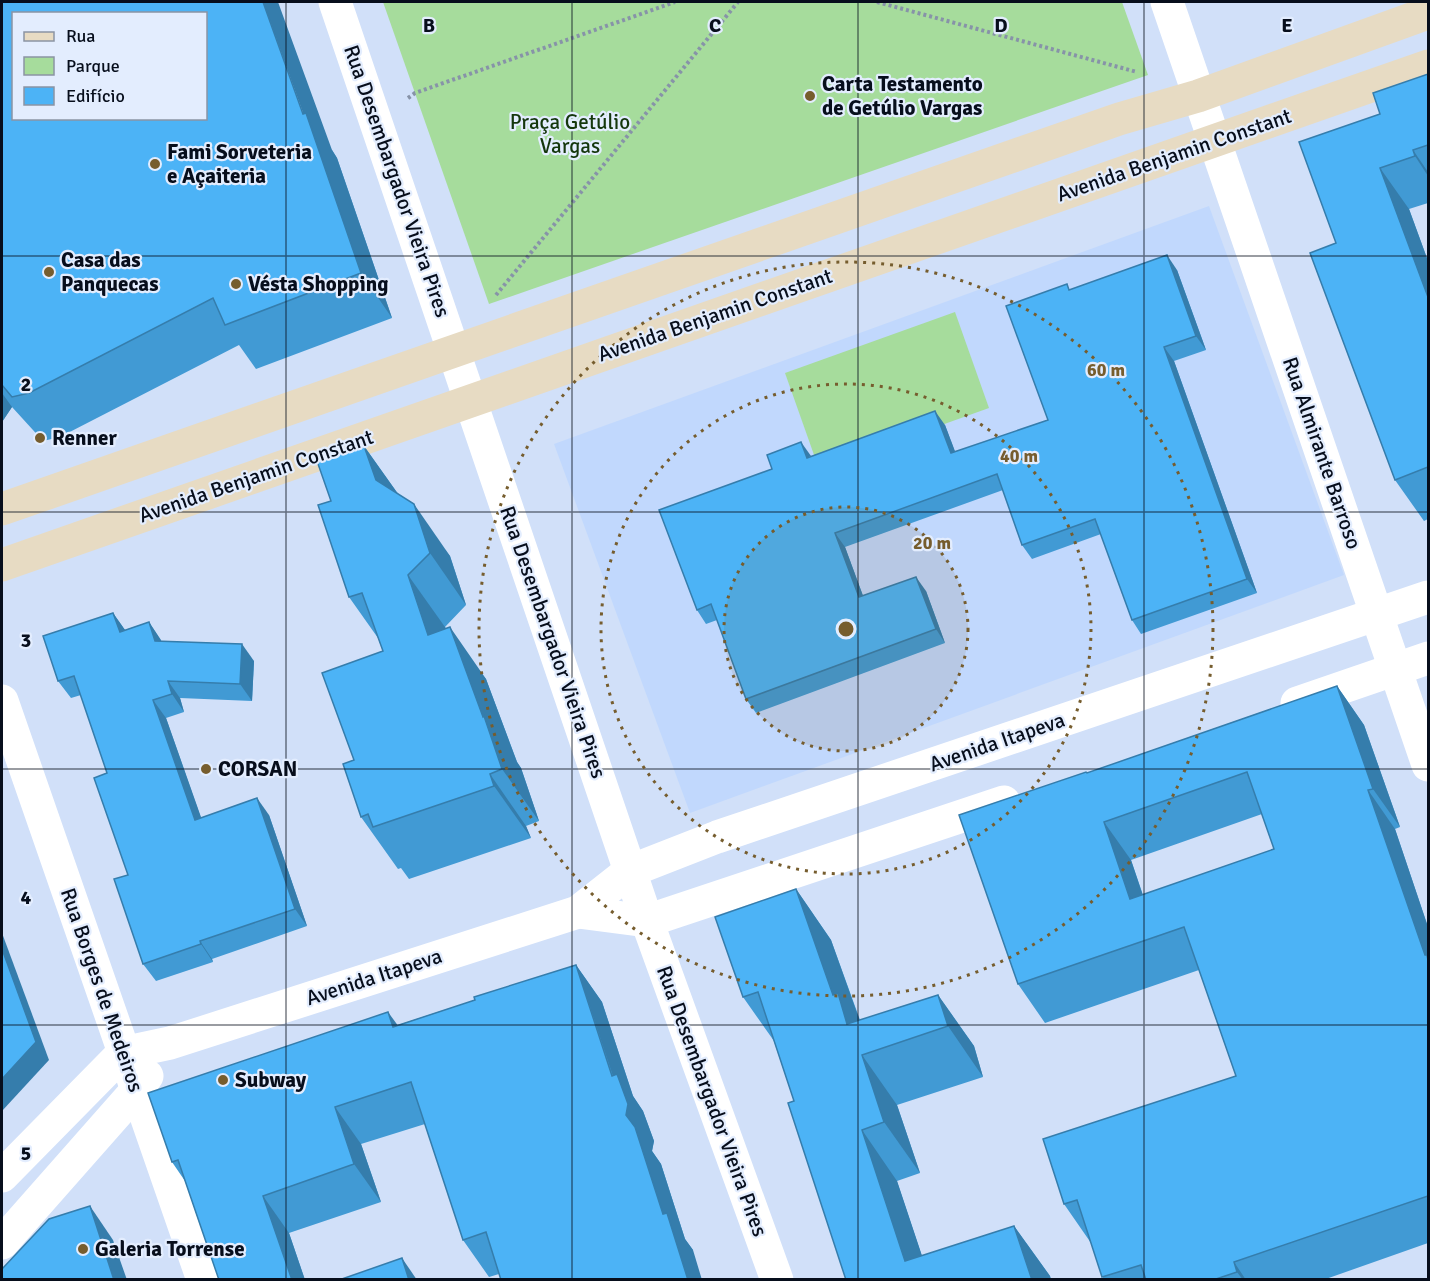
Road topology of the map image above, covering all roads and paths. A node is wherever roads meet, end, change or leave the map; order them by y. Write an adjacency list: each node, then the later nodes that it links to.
1 (335, 2): 9 (street, Rua Desembargador Vieira Pires)
2 (675, 2): 9 (path)
3 (738, 2): 13 (path)
4 (877, 2): 8 (path)
5 (1167, 2): 8 (street, Rua Almirante Barroso)
6 (1428, 13): 8 (main road)
7 (1428, 66): 10 (main road, Avenida Benjamin Constant)
8 (1198, 96): 10 (street, Rua Almirante Barroso); 11 (main road)
9 (376, 121): 14 (street, Rua Desembargador Vieira Pires)
10 (1215, 141): 12 (main road, Avenida Benjamin Constant); 19 (street, Rua Almirante Barroso)
11 (839, 216): 12 (main road); 14 (main road)
12 (858, 265): 15 (main road, Avenida Benjamin Constant)
13 (489, 304)
14 (454, 350): 15 (street, Rua Desembargador Vieira Pires); 16 (main road)
15 (471, 401): 17 (main road, Avenida Benjamin Constant); 26 (street, Rua Desembargador Vieira Pires)
16 (2, 509)
17 (2, 565)
18 (1428, 597): 19 (street, Avenida Itapeva)
19 (1377, 613): 21 (street, Rua Almirante Barroso); 26 (street, Avenida Itapeva)
20 (1428, 658): 21 (street)
21 (1397, 669): 23 (street); 24 (street, Rua Almirante Barroso)
22 (2, 701): 30 (street, Rua Borges de Medeiros)
23 (1274, 710)
24 (1428, 765)
25 (1028, 794): 28 (street, Avenida Itapeva)
26 (630, 871): 27 (street, Avenida Itapeva); 28 (street, Rua Desembargador Vieira Pires)
27 (578, 912): 28 (street, Avenida Itapeva); 29 (street, Avenida Itapeva)
28 (647, 921): 35 (street, Rua Desembargador Vieira Pires)
29 (170, 1043): 30 (street, Avenida Itapeva); 31 (street)
30 (123, 1053): 31 (street, Rua Borges de Medeiros); 32 (street)
31 (136, 1090): 33 (street); 34 (street, Rua Borges de Medeiros)
32 (2, 1176)
33 (2, 1243)
34 (203, 1280)
35 (777, 1280)

